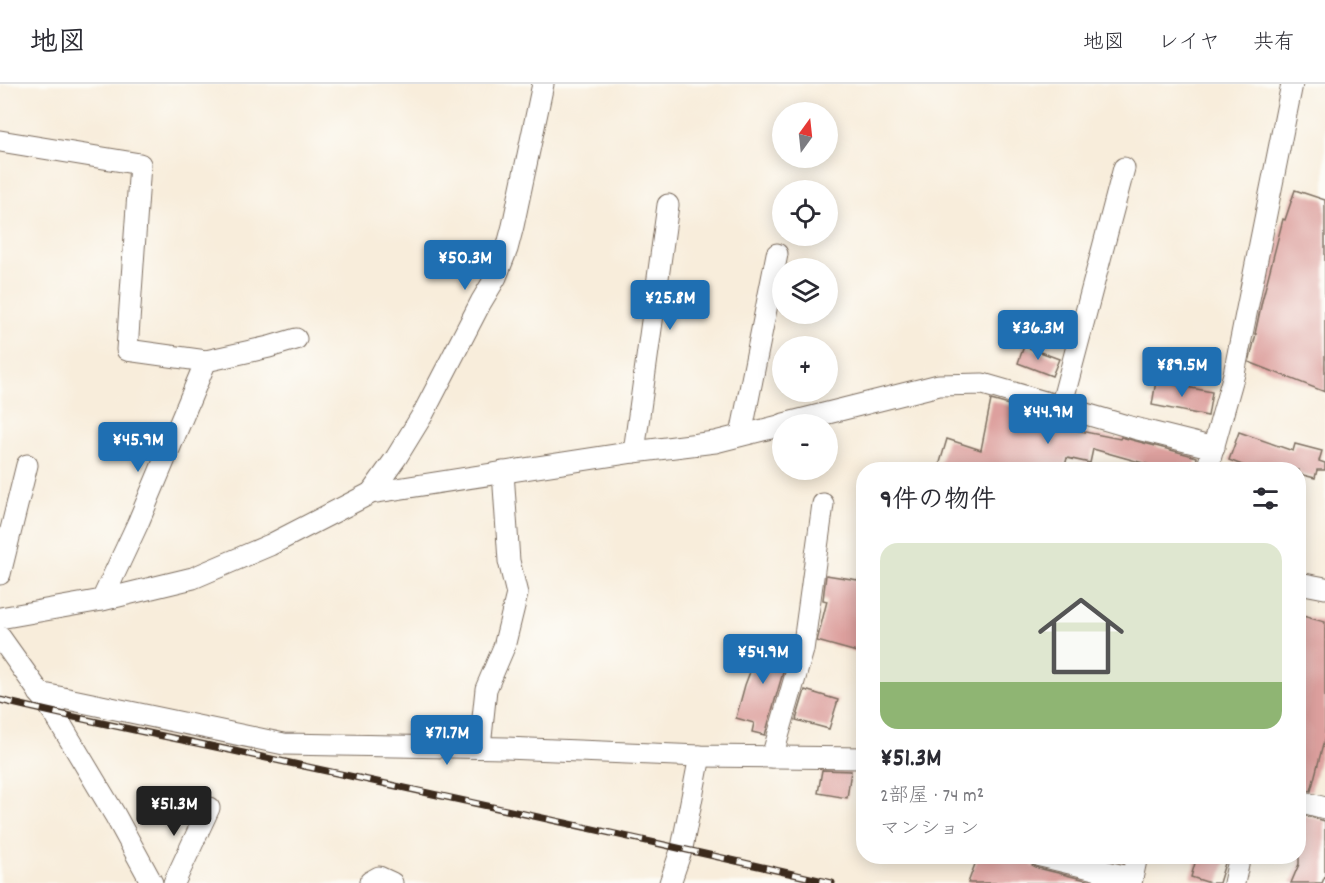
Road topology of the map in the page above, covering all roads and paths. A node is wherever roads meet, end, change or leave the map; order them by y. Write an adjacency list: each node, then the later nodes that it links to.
1 (543, 84): 18 (street)
2 (1292, 84): 13 (street)
3 (0, 141): 8 (street)
4 (1124, 168): 9 (street)
5 (668, 205): 14 (street)
6 (777, 254): 12 (street)
7 (296, 339): 8 (street)
8 (206, 361): 23 (street)
9 (1061, 407): 10 (street); 13 (street)
10 (826, 414)
11 (772, 428): 12 (street)
12 (741, 435): 14 (street)
13 (1214, 448): 15 (street)
14 (634, 452): 17 (street)
15 (1210, 462)
16 (27, 465): 20 (street)
17 (503, 472): 18 (street); 27 (street)
18 (370, 493): 23 (street)
19 (823, 504): 29 (street)
20 (0, 574)
21 (1306, 584): 22 (street)
22 (1325, 588)
23 (102, 600): 24 (street)
24 (0, 618)
25 (0, 637): 26 (street)
26 (39, 693): 27 (street); 39 (street)
27 (480, 747): 28 (street)
28 (700, 756): 29 (street); 42 (street)
29 (772, 757): 30 (street)
30 (856, 758)
31 (1306, 803): 33 (street)
32 (209, 808): 40 (street)
33 (1325, 808)
34 (1070, 864): 37 (street)
35 (1135, 864): 37 (street)
36 (1238, 864): 43 (street)
37 (1132, 881)
38 (370, 882): 41 (street)
39 (152, 883)
40 (174, 883)
41 (392, 883)
42 (670, 883)
43 (1234, 883)

